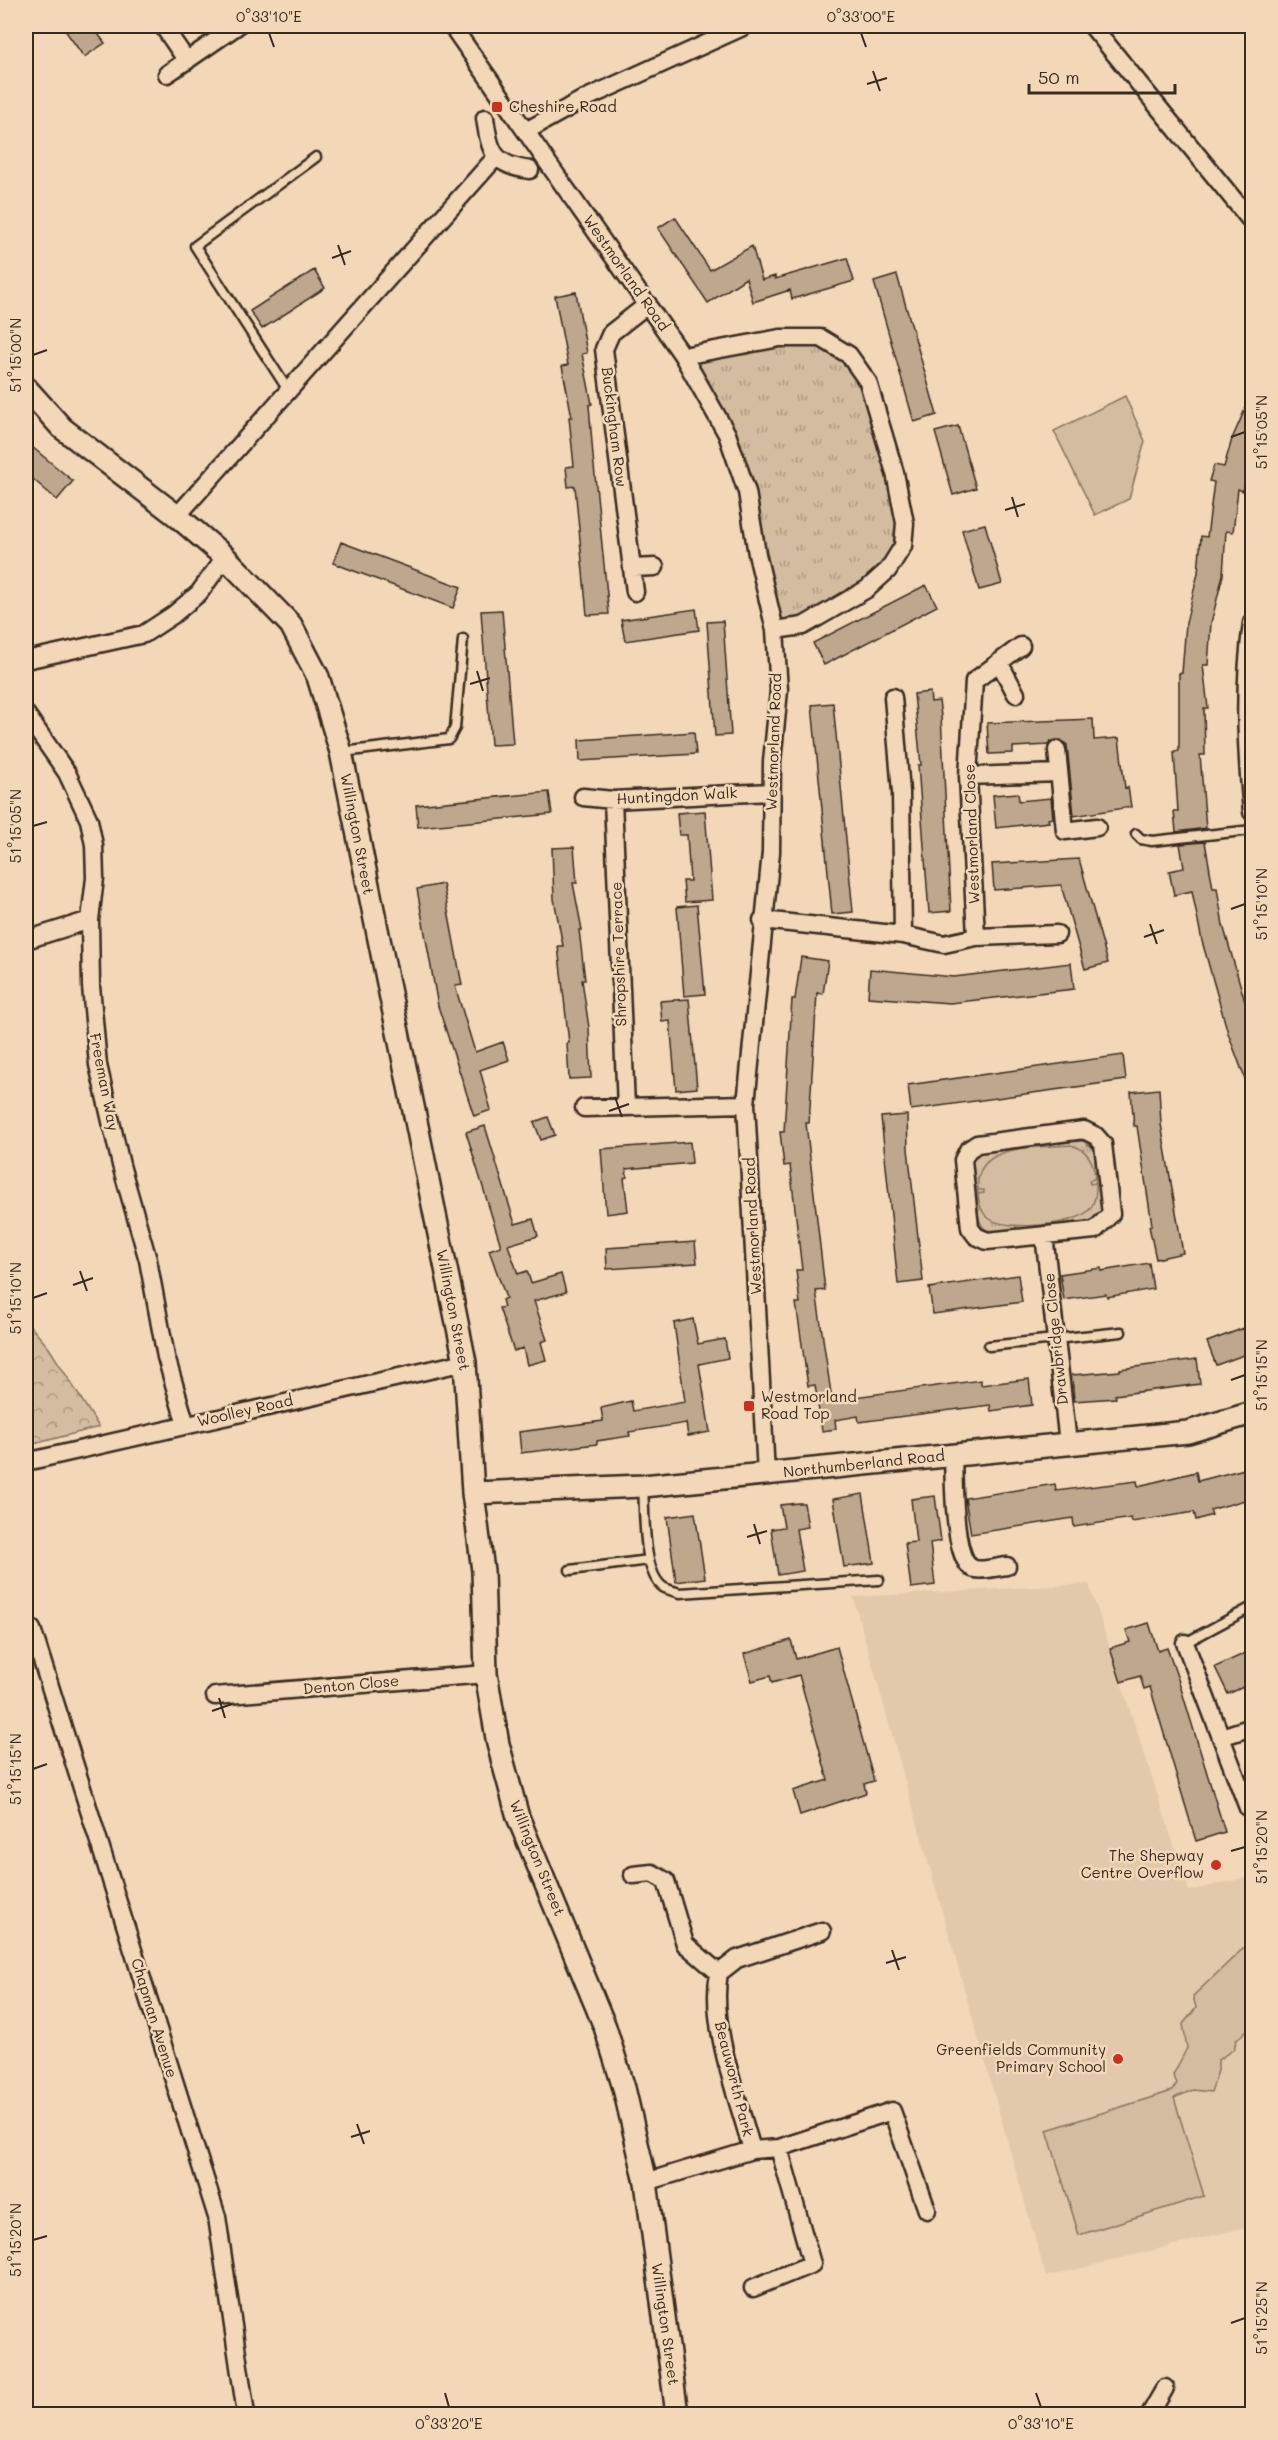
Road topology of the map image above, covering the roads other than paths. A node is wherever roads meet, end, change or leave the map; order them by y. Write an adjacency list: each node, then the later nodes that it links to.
1 (163, 26): 6 (street)
2 (237, 26): 6 (street)
3 (452, 26): 9 (street, Westmorland Road)
4 (745, 26): 9 (street)
5 (1092, 26): 13 (street)
6 (187, 61): 7 (street)
7 (167, 74)
8 (485, 118): 11 (street)
9 (526, 131): 14 (street, Westmorland Road)
10 (316, 157): 17 (lane)
11 (496, 157): 12 (street); 17 (street)
12 (530, 170)
13 (1252, 222)
14 (648, 304): 15 (street, Westmorland Road); 21 (street, Buckingham Row)
15 (683, 356): 24 (street, Westmorland Road); 24 (street)
16 (26, 388): 18 (street, Willington Street)
17 (288, 390): 18 (street)
18 (177, 516): 19 (street, Willington Street)
19 (225, 557): 27 (street); 33 (street, Willington Street)
20 (655, 567): 21 (street)
21 (633, 568): 22 (street, Buckingham Row)
22 (635, 592)
23 (1252, 623): 39 (street)
24 (775, 630): 36 (street, Westmorland Road)
25 (463, 639): 33 (lane)
26 (1021, 646): 28 (street, Westmorland Close)
27 (26, 660)
28 (999, 662): 29 (street); 35 (street, Westmorland Close)
29 (1016, 694)
30 (893, 697): 46 (street)
31 (26, 714): 43 (street, Freeman Way)
32 (1057, 750): 34 (street)
33 (341, 752): 56 (street, Willington Street)
34 (1058, 773): 35 (street); 40 (street)
35 (968, 776): 47 (street, Westmorland Close)
36 (770, 792): 38 (street, Huntingdon Walk); 44 (street, Westmorland Road)
37 (583, 797): 38 (street, Huntingdon Walk)
38 (613, 800): 50 (street, Shropshire Terrace)
39 (1252, 812)
40 (1097, 827)
41 (1252, 830): 42 (lane)
42 (1136, 834)
43 (90, 920): 48 (street); 58 (street, Freeman Way)
44 (762, 920): 46 (street); 49 (street, Westmorland Road)
45 (1058, 934): 47 (street)
46 (903, 935): 47 (street)
47 (976, 937)
48 (26, 940)
49 (746, 1104): 50 (street); 62 (street, Westmorland Road)
50 (626, 1107): 51 (street)
51 (584, 1108)
52 (1044, 1235): 52 (street); 54 (street, Drawbridge Close)
53 (1121, 1332): 54 (lane)
54 (1056, 1340): 55 (lane); 59 (street, Drawbridge Close)
55 (989, 1346)
56 (465, 1362): 58 (street, Woolley Road); 64 (street, Willington Street)
57 (1252, 1413): 59 (street, Northumberland Road)
58 (186, 1425): 61 (street, Woolley Road)
59 (1068, 1443): 60 (street, Northumberland Road)
60 (953, 1455): 62 (street, Northumberland Road); 66 (street)
61 (26, 1462)
62 (766, 1474): 63 (street, Northumberland Road)
63 (644, 1486): 64 (street, Northumberland Road); 65 (lane)
64 (473, 1493): 72 (street, Willington Street)
65 (649, 1560): 67 (lane); 68 (lane)
66 (1007, 1566)
67 (570, 1570)
68 (879, 1580)
69 (1252, 1607): 71 (lane)
70 (32, 1629): 86 (street, Chapman Avenue)
71 (1185, 1643): 75 (street)
72 (486, 1674): 73 (street, Denton Close); 82 (street, Willington Street)
73 (215, 1696)
74 (1252, 1727): 75 (street)
75 (1221, 1737): 76 (street)
76 (1248, 1808)
77 (633, 1875): 79 (street)
78 (822, 1931): 79 (street)
79 (719, 1972): 81 (street, Beauworth Park)
80 (779, 2148): 81 (street, Beauworth Park); 83 (street, Beauworth Park); 84 (street)
81 (752, 2150): 82 (street, Beauworth Park)
82 (646, 2182): 87 (street, Willington Street)
83 (927, 2210)
84 (753, 2288)
85 (1165, 2388): 88 (street)
86 (246, 2415)
87 (677, 2415)
88 (1150, 2415)

